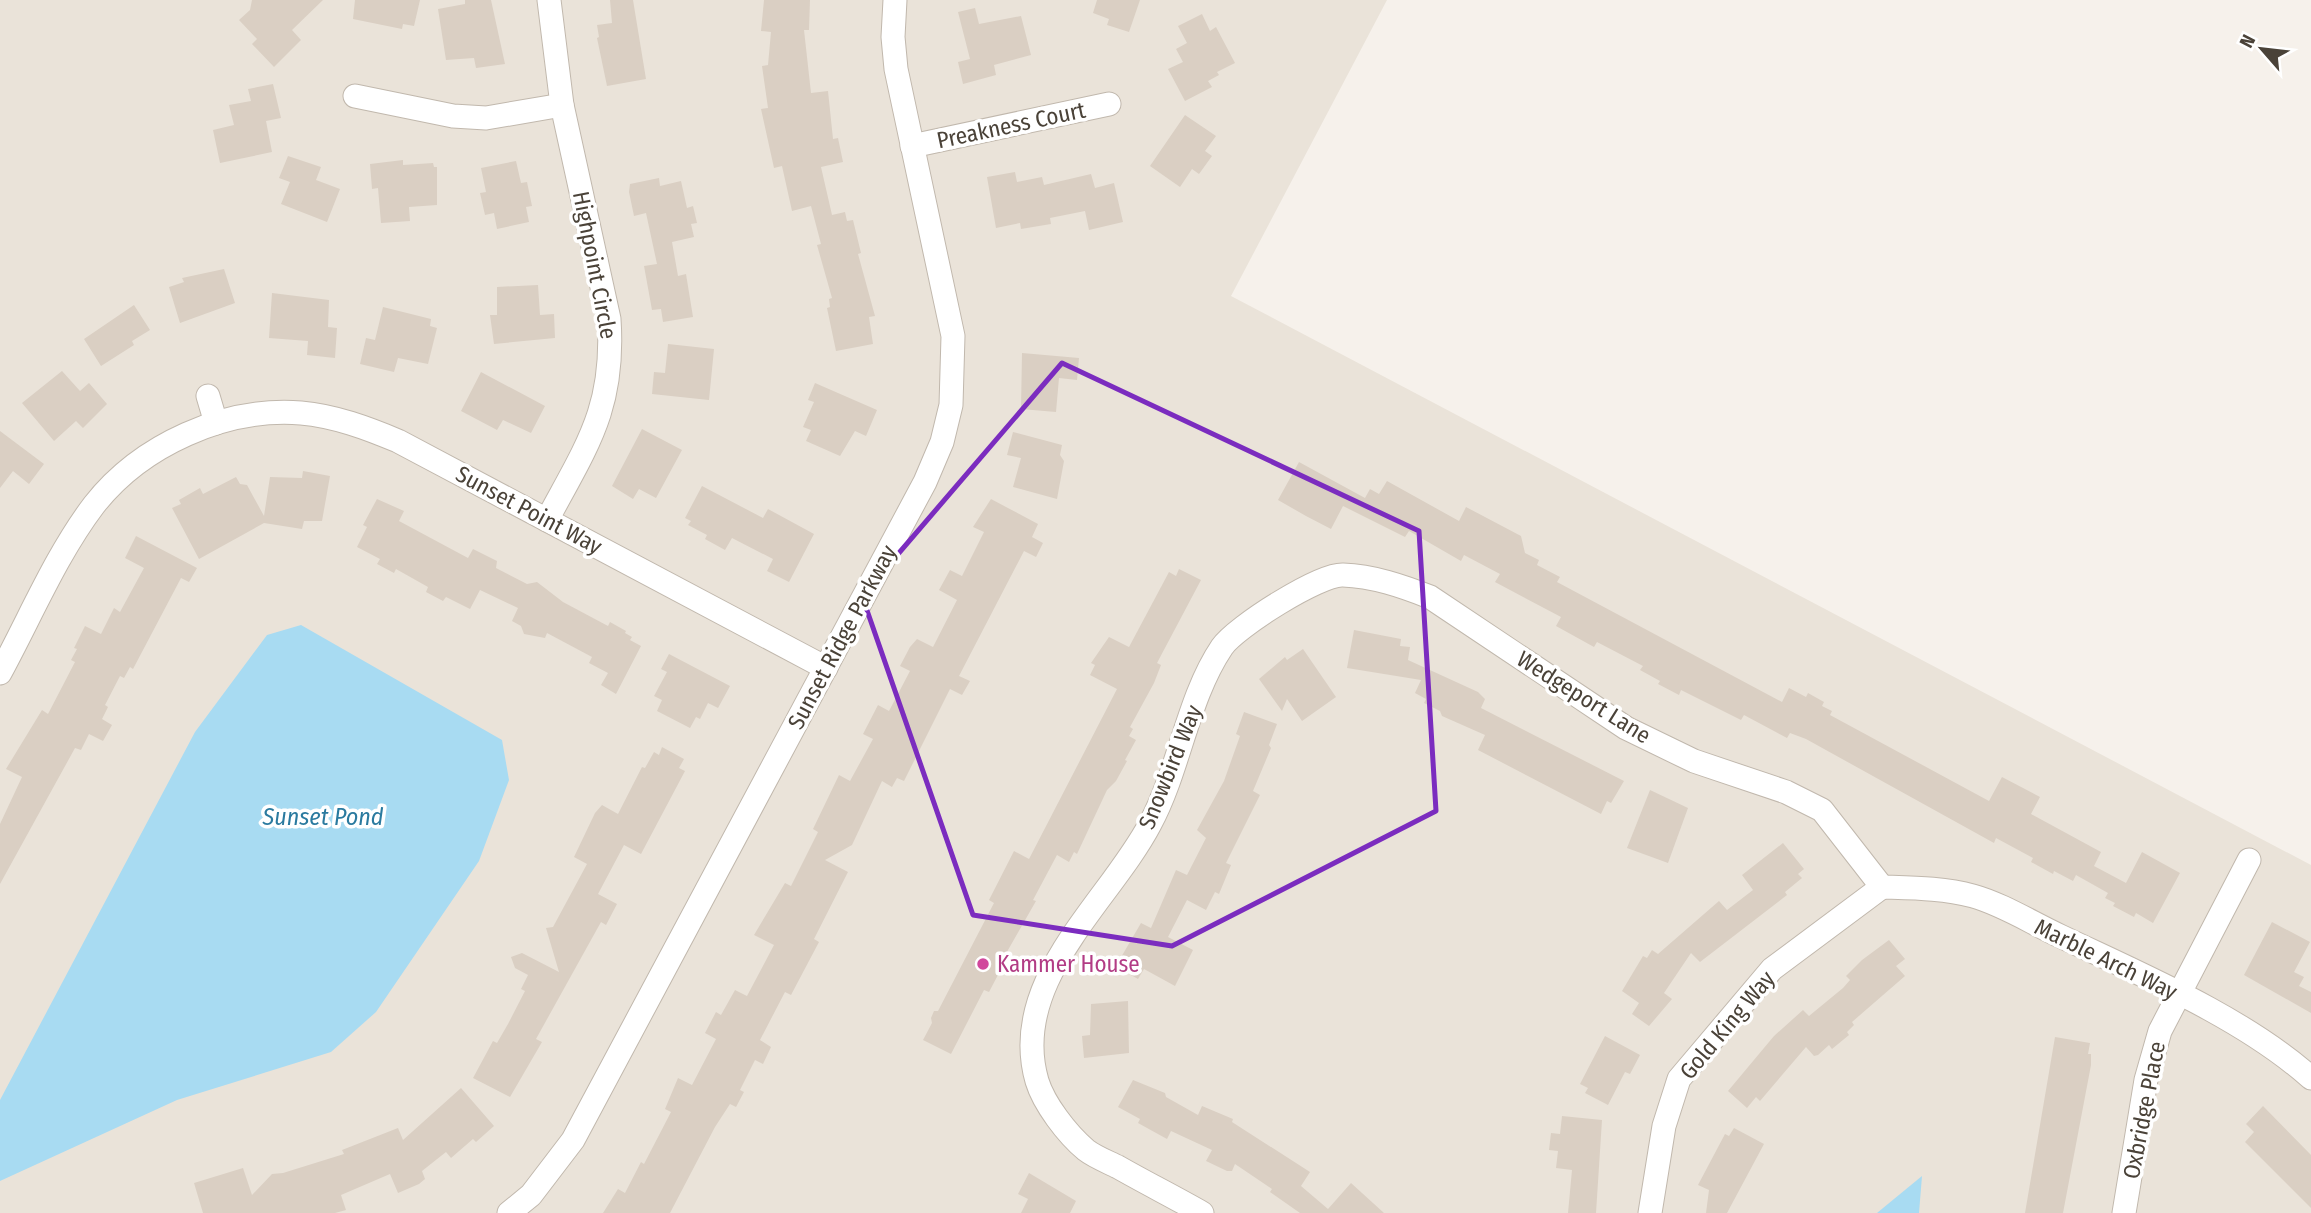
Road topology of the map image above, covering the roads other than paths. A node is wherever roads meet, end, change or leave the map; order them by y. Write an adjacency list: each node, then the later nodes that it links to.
1 (549, 0): 5 (street, Highpoint Circle)
2 (895, 0): 6 (street, Sunset Ridge Parkway)
3 (355, 96): 5 (street)
4 (1109, 104): 6 (street, Preakness Court)
5 (562, 105): 9 (street, Highpoint Circle)
6 (912, 146): 11 (street, Sunset Ridge Parkway)
7 (208, 396): 8 (street)
8 (216, 423): 9 (street, Sunset Point Way); 12 (street, Sunset Point Way)
9 (547, 520): 11 (street, Sunset Point Way)
10 (1299, 592): 14 (street, Wedgeport Lane); 18 (street, Snowbird Way)
11 (825, 668): 17 (street, Sunset Ridge Parkway)
12 (0, 673)
13 (2249, 860): 15 (street, Oxbridge Place)
14 (1882, 887): 15 (street, Marble Arch Way); 19 (street, Gold King Way)
15 (2179, 995): 16 (street, Marble Arch Way); 20 (street, Oxbridge Place)
16 (2311, 1078)
17 (509, 1213)
18 (1202, 1213)
19 (1650, 1213)
20 (2124, 1213)

